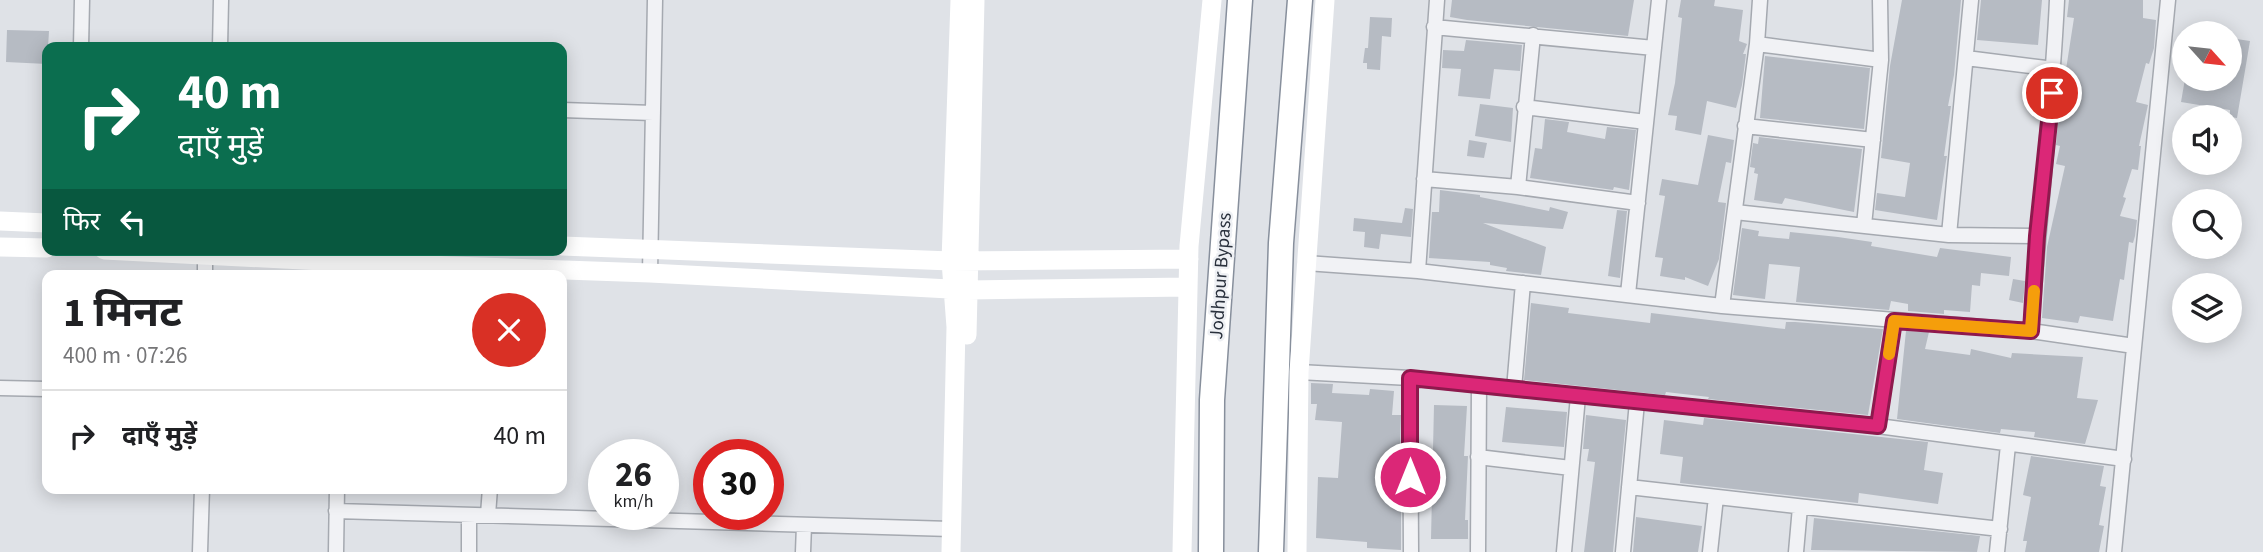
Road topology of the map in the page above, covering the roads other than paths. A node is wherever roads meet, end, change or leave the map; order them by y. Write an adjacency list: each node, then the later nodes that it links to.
1 (82, 0): 19 (street)
2 (222, 0): 20 (street)
3 (655, 0): 28 (street)
4 (960, 0): 47 (street)
5 (975, 0): 47 (street)
6 (1212, 0): 46 (street)
7 (1240, 0): 95 (highway, Jodhpur Bypass)
8 (1300, 0): 96 (highway)
9 (1325, 0): 48 (street)
10 (1437, 0): 17 (street)
11 (1659, 0): 22 (street)
12 (1760, 0): 21 (street)
13 (1880, 0): 24 (street)
14 (1971, 0): 23 (street)
15 (2057, 0): 25 (street)
16 (2168, 0): 62 (street)
17 (1434, 27): 18 (street); 32 (street)
18 (1533, 35): 22 (street); 26 (street)
19 (81, 42)
20 (220, 42)
21 (1757, 44): 24 (street); 30 (street)
22 (1654, 48): 29 (street)
23 (1966, 58): 25 (street); 39 (street)
24 (1881, 60): 31 (street)
25 (2054, 69): 40 (street)
26 (1524, 107): 29 (street); 33 (street)
27 (567, 110): 28 (street)
28 (653, 113): 44 (street)
29 (1646, 122): 34 (street)
30 (1745, 126): 31 (street); 35 (street)
31 (1873, 140): 38 (street)
32 (1423, 179): 33 (street); 52 (street)
33 (1518, 187): 34 (street)
34 (1638, 203): 58 (street)
35 (1735, 212): 38 (street); 59 (street)
36 (0, 221): 37 (street)
37 (42, 223)
38 (1864, 225): 39 (street)
39 (1949, 235): 40 (street)
40 (2037, 236): 61 (street)
41 (567, 246): 44 (street)
42 (0, 247): 43 (street)
43 (42, 248)
44 (650, 250): 47 (street); 54 (street)
45 (144, 256): 49 (street)
46 (1189, 260): 47 (street); 56 (street)
47 (960, 261): 57 (street)
48 (1307, 263): 52 (street); 63 (street)
49 (205, 265): 50 (street)
50 (341, 269): 51 (street)
51 (421, 270)
52 (1418, 271): 55 (street)
53 (567, 272): 54 (street)
54 (650, 273): 57 (street)
55 (1522, 283): 58 (street); 68 (street)
56 (1188, 287): 57 (street); 94 (street)
57 (960, 289): 86 (street); 93 (street)
58 (1628, 294): 59 (street)
59 (1723, 306): 60 (street)
60 (1894, 321): 61 (street); 71 (street)
61 (2031, 331): 62 (street)
62 (2134, 346): 74 (street)
63 (1299, 372): 64 (street); 97 (street)
64 (1410, 378): 65 (street); 98 (street)
65 (1479, 386): 68 (street); 73 (street)
66 (0, 388): 67 (street)
67 (42, 389)
68 (1514, 389): 69 (street)
69 (1577, 396): 70 (street); 75 (street)
70 (1637, 402): 71 (street); 76 (street)
71 (1878, 426): 72 (street)
72 (2008, 445): 74 (street); 87 (street)
73 (1478, 457): 75 (street); 99 (street)
74 (2124, 459): 105 (street)
75 (1571, 468): 100 (street)
76 (1629, 487): 80 (street); 101 (street)
77 (202, 494): 88 (street)
78 (337, 494): 82 (street)
79 (489, 494): 84 (street)
80 (1716, 497): 81 (street); 102 (street)
81 (1800, 507): 87 (street); 103 (street)
82 (336, 511): 83 (street); 89 (street)
83 (469, 515): 84 (street); 90 (street)
84 (488, 515): 85 (street)
85 (804, 525): 86 (street); 91 (street)
86 (951, 529): 92 (street)
87 (2000, 530): 104 (street)
88 (201, 552)
89 (336, 552)
90 (469, 552)
91 (803, 552)
92 (951, 552)
93 (962, 552)
94 (1182, 552)
95 (1211, 552)
96 (1271, 552)
97 (1297, 552)
98 (1411, 552)
99 (1478, 552)
100 (1564, 552)
101 (1623, 552)
102 (1710, 552)
103 (1796, 552)
104 (1997, 552)
105 (2114, 552)

